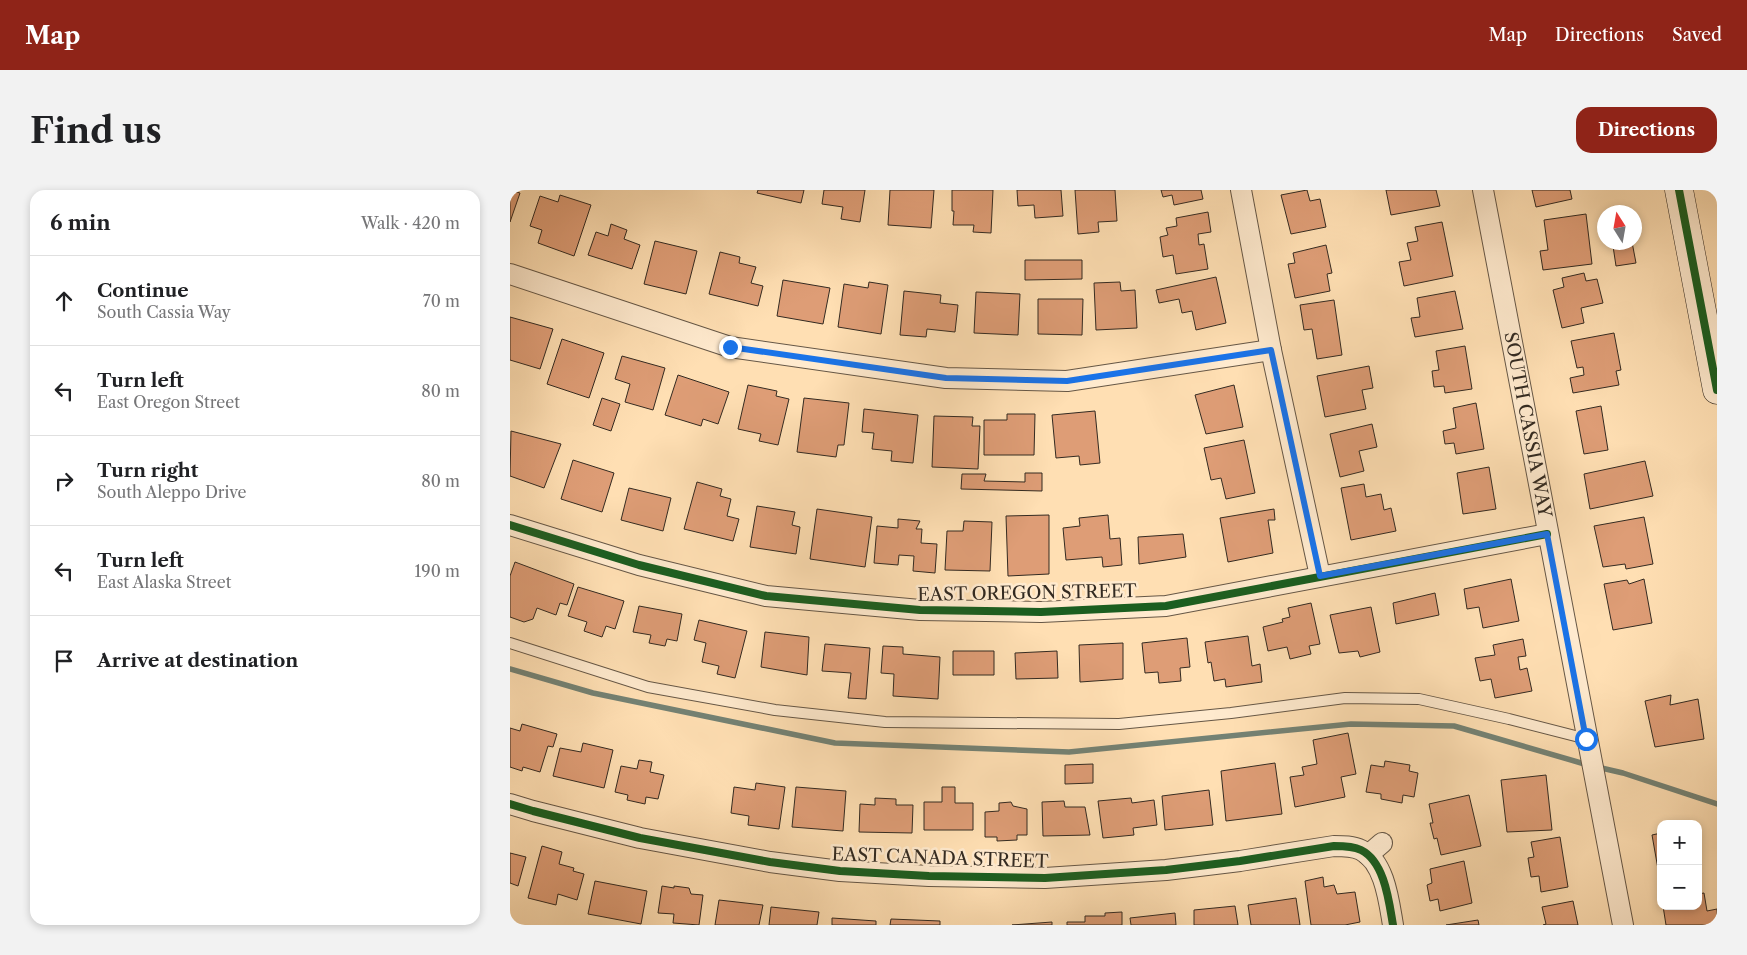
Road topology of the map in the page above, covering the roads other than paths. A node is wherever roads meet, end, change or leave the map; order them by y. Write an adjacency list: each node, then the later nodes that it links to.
1 (1241, 190): 5 (street)
2 (1482, 190): 8 (street, SOUTH CASSIA WAY)
3 (1679, 190): 6 (main road)
4 (510, 274): 5 (street)
5 (1271, 350): 9 (street)
6 (1717, 390)
7 (510, 525): 9 (street, EAST OREGON STREET)
8 (1547, 534): 9 (street, EAST OREGON STREET); 11 (street, SOUTH CASSIA WAY)
9 (1320, 576)
10 (510, 643): 11 (lane)
11 (1586, 739): 14 (street, SOUTH CASSIA WAY)
12 (510, 804): 13 (street, EAST CANADA STREET)
13 (1393, 925)
14 (1623, 925)

